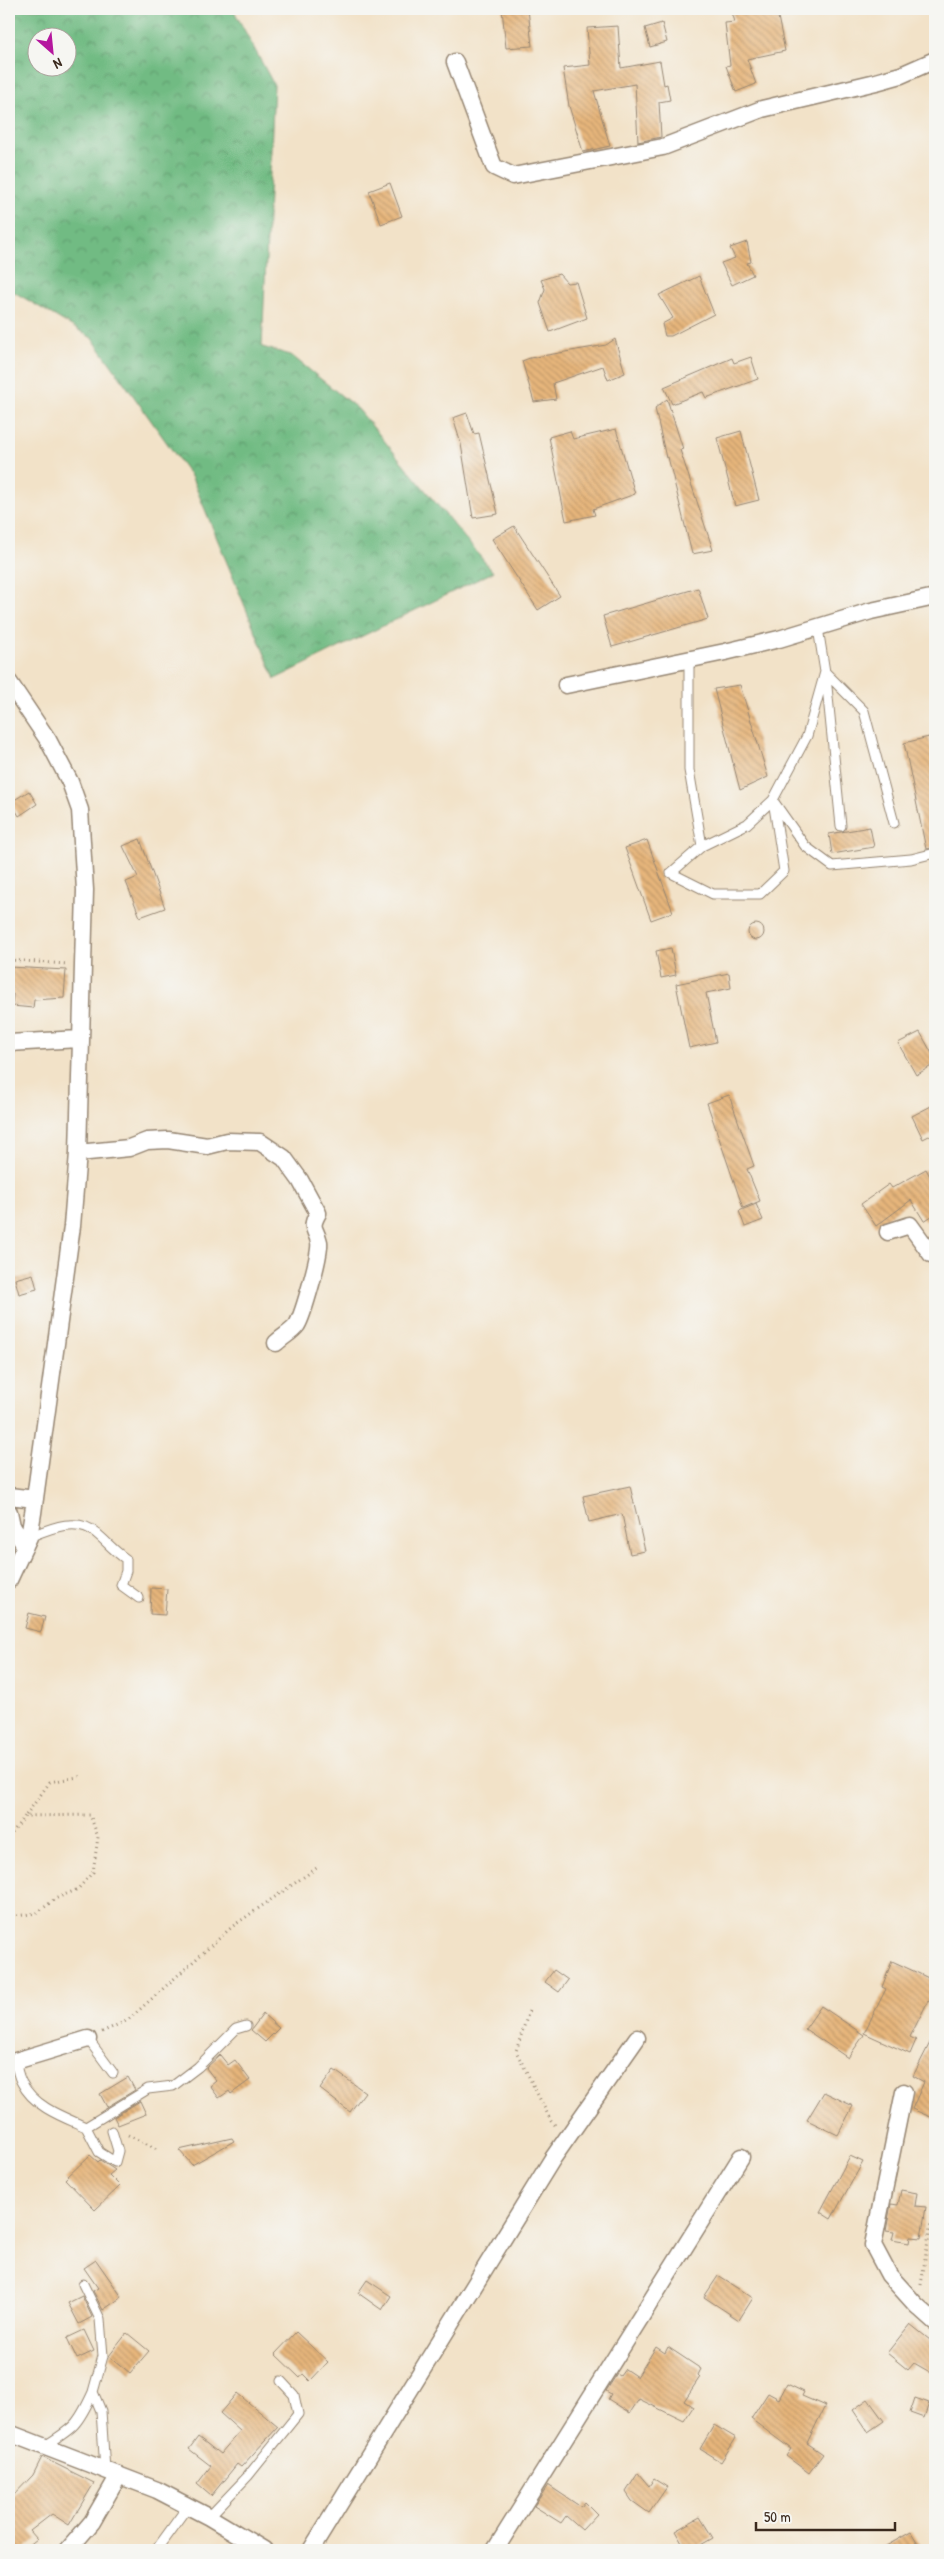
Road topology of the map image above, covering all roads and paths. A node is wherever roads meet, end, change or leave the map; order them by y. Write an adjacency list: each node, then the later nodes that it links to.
1 (935, 60): 2 (street)
2 (455, 62)
3 (935, 597): 4 (street)
4 (818, 628): 5 (street); 6 (lane)
5 (689, 660): 8 (street); 12 (lane)
6 (825, 672): 9 (lane); 10 (lane); 11 (lane)
7 (9, 682): 15 (street)
8 (566, 685)
9 (773, 800): 12 (lane); 12 (lane); 13 (lane)
10 (894, 823)
11 (841, 826)
12 (702, 846)
13 (935, 853)
14 (9, 960): 15 (path)
15 (82, 966): 16 (street)
16 (80, 1039): 17 (street); 18 (street)
17 (9, 1043)
18 (78, 1153): 21 (street); 23 (street)
19 (888, 1232): 20 (street)
20 (935, 1254)
21 (276, 1343)
22 (9, 1496): 23 (street)
23 (35, 1499): 25 (street)
24 (9, 1512): 25 (street)
25 (27, 1541): 26 (street); 27 (lane)
26 (9, 1580)
27 (138, 1598)
28 (83, 1776): 29 (path)
29 (25, 1816): 30 (path); 32 (path)
30 (9, 1837)
31 (318, 1867): 36 (path)
32 (9, 1917)
33 (529, 2012): 42 (path)
34 (246, 2026): 40 (lane)
35 (637, 2038): 42 (street)
36 (88, 2039): 37 (street); 38 (lane)
37 (12, 2062): 40 (lane)
38 (113, 2073)
39 (904, 2092): 46 (street)
40 (86, 2126): 41 (lane)
41 (112, 2131)
42 (568, 2136): 58 (street)
43 (741, 2157): 59 (street)
44 (935, 2219): 46 (path)
45 (84, 2284): 49 (lane)
46 (916, 2305): 47 (street)
47 (935, 2322)
48 (281, 2381): 54 (lane)
49 (93, 2392): 51 (lane); 52 (lane)
50 (9, 2433): 51 (street)
51 (42, 2447): 52 (street)
52 (112, 2473): 53 (street); 55 (street)
53 (188, 2506): 54 (street); 56 (lane)
54 (209, 2517): 57 (street)
55 (68, 2550)
56 (156, 2550)
57 (264, 2550)
58 (311, 2550)
59 (495, 2550)

